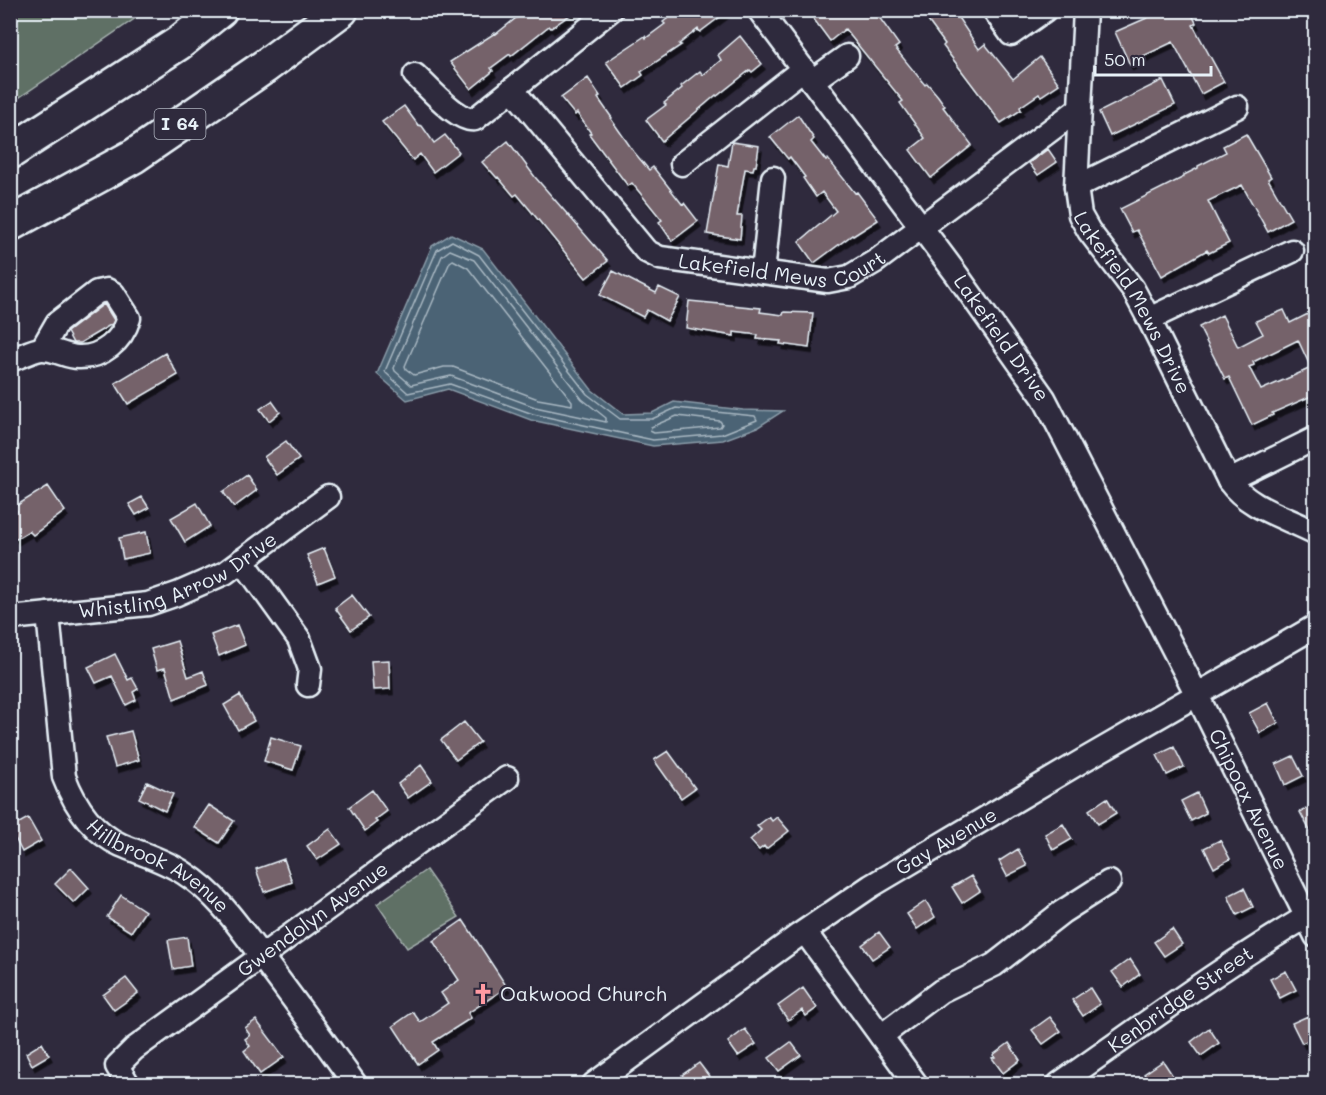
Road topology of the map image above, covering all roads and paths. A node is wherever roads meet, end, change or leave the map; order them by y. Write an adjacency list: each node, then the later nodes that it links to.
1 (220, 10): 14 (highway)
2 (341, 10): 18 (highway, I 64)
3 (759, 10): 10 (street, Lakefield Drive)
4 (994, 10): 5 (street)
5 (1045, 10)
6 (1085, 10): 13 (street, Lakefield Mews Drive)
7 (606, 12): 11 (street)
8 (847, 56): 10 (street)
9 (415, 75): 11 (street)
10 (807, 75): 15 (street); 19 (street, Lakefield Drive)
11 (512, 89): 21 (street, Lakefield Mews Court)
12 (1237, 107): 17 (street)
13 (1080, 108): 17 (street, Lakefield Mews Drive); 19 (street, Lakefield Mews Court)
14 (10, 152)
15 (682, 164)
16 (773, 178): 21 (street)
17 (1076, 187): 22 (street, Lakefield Mews Drive)
18 (10, 224)
19 (921, 227): 21 (street, Lakefield Mews Court); 34 (street, Lakefield Drive)
20 (1292, 251): 22 (street)
21 (763, 272)
22 (1149, 319): 26 (street, Lakefield Mews Drive)
23 (42, 349): 24 (street)
24 (10, 360)
25 (1316, 438): 26 (street)
26 (1229, 481): 28 (street, Lakefield Mews Drive)
27 (328, 497): 29 (street, Whistling Arrow Drive)
28 (1316, 533)
29 (242, 560): 30 (street, Whistling Arrow Drive); 33 (street)
30 (48, 614): 31 (street, Whistling Arrow Drive); 39 (street, Hillbrook Avenue)
31 (10, 618)
32 (1316, 626): 34 (street, Gay Avenue)
33 (308, 685)
34 (1197, 695): 37 (street, Chipoax Avenue); 38 (street, Gay Avenue)
35 (507, 778): 39 (street, Gwendolyn Avenue)
36 (1109, 882): 40 (street)
37 (1311, 927): 45 (street, Kenbridge Street)
38 (805, 932): 40 (street); 43 (street, Gay Avenue)
39 (261, 956): 41 (street, Gwendolyn Avenue); 42 (street, Hillbrook Avenue)
40 (881, 1036): 44 (street)
41 (128, 1084)
42 (355, 1084)
43 (594, 1084)
44 (916, 1084)
45 (1059, 1084)

